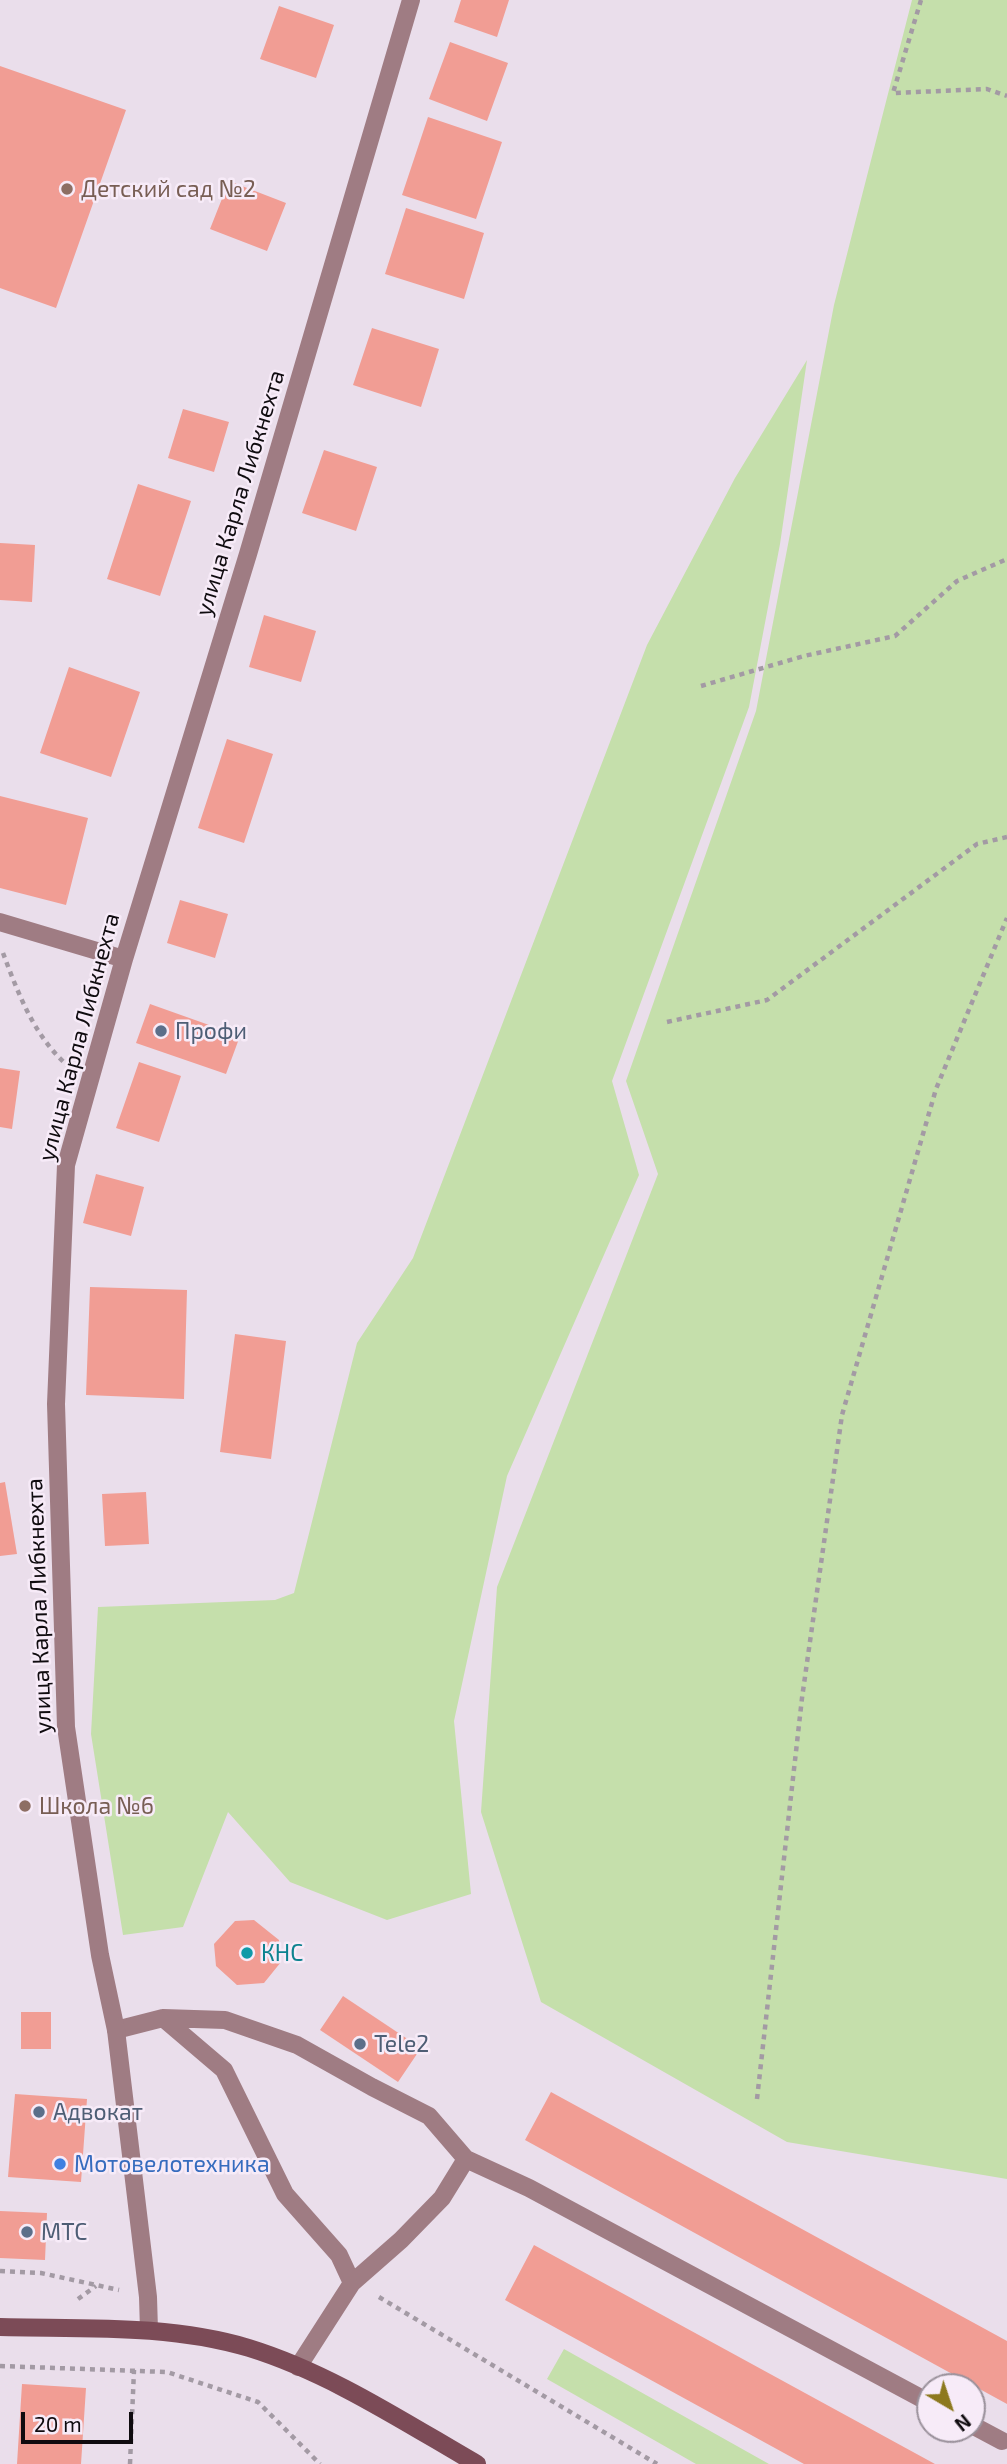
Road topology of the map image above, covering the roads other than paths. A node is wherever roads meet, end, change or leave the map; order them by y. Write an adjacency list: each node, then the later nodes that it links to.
1 (411, 0): 3 (street, улица Карла Либкнехта)
2 (0, 922): 3 (street)
3 (124, 959): 5 (street, улица Карла Либкнехта)
4 (163, 2018): 5 (street); 6 (street); 7 (street)
5 (116, 2030): 9 (street, улица Карла Либкнехта)
6 (466, 2160): 7 (street); 11 (street)
7 (352, 2283): 10 (street)
8 (0, 2327): 9 (main road)
9 (149, 2330): 10 (main road)
10 (298, 2367): 14 (main road)
11 (916, 2395)
12 (986, 2432): 13 (street)
13 (1002, 2441)
14 (477, 2464)

